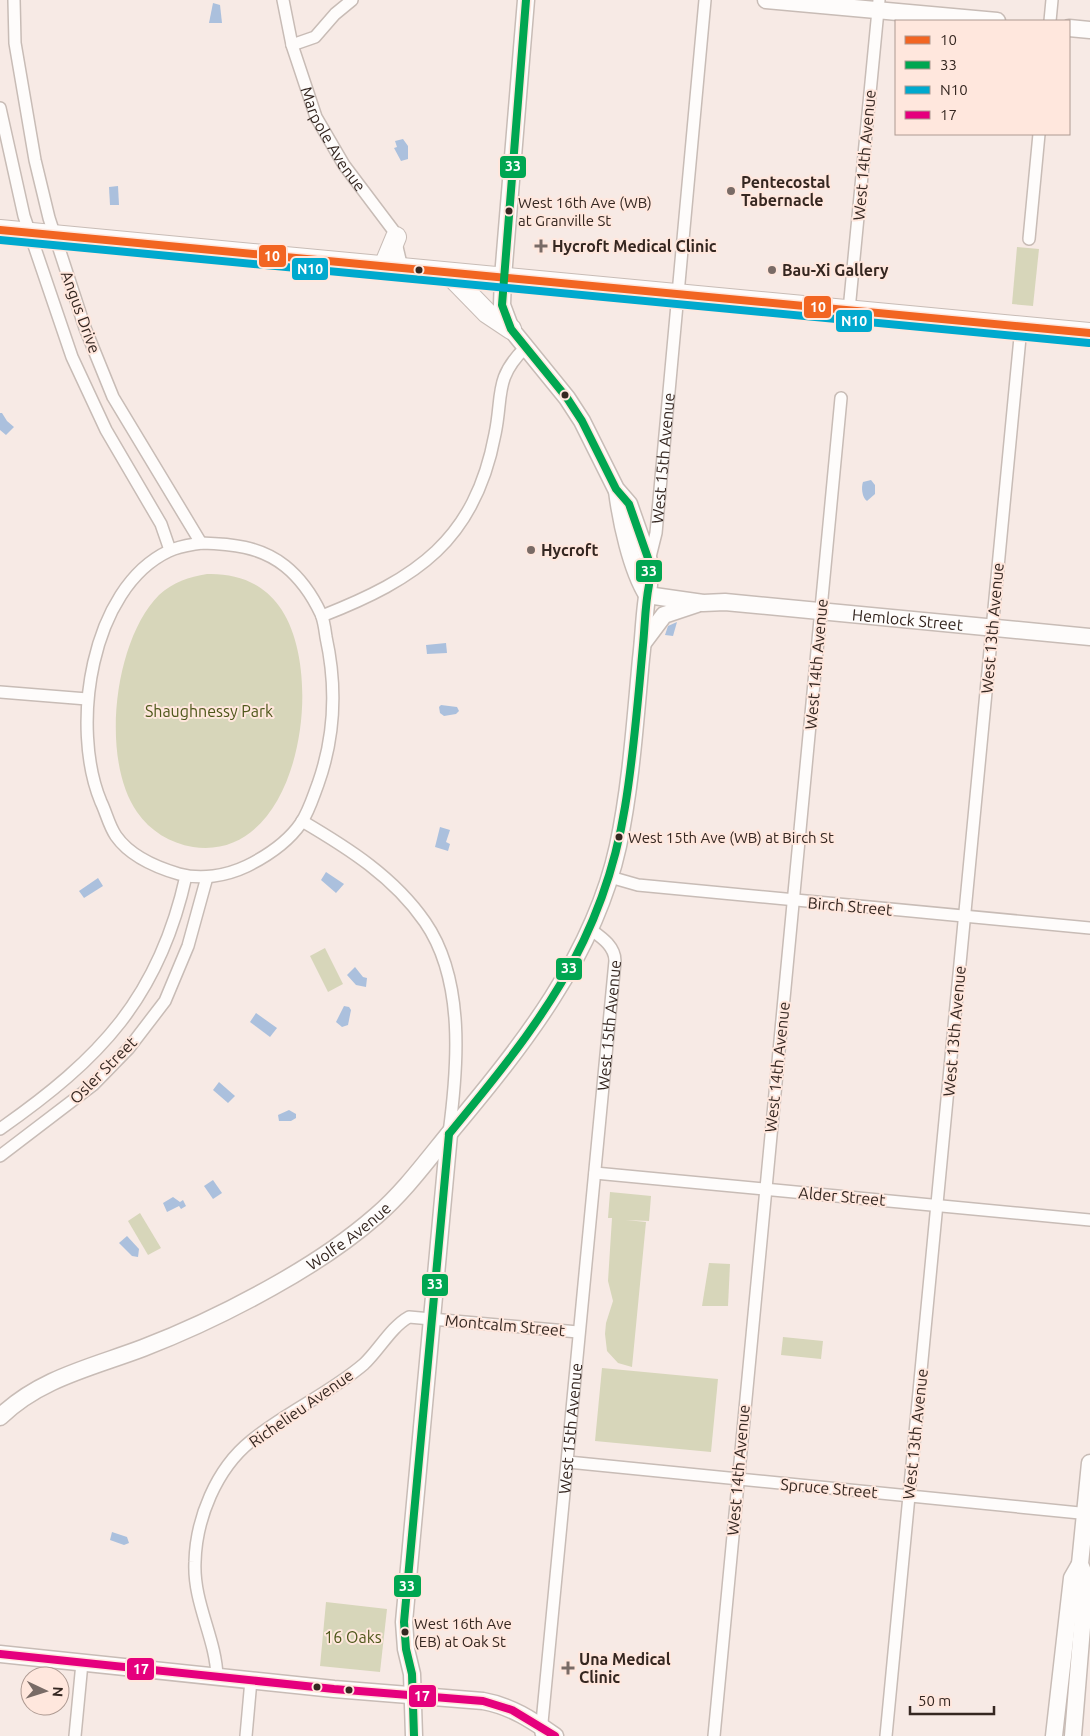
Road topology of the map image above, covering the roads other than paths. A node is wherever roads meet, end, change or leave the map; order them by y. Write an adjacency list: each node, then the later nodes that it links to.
1 (14, 0): 18 (street, Angus Drive)
2 (283, 0): 13 (street, Marpole Avenue)
3 (352, 0): 13 (street)
4 (526, 0): 23 (street)
5 (705, 0): 24 (street, West 15th Avenue)
6 (766, 0): 8 (street)
7 (1052, 0): 10 (street)
8 (879, 5): 9 (street); 25 (street, West 14th Avenue)
9 (990, 20)
10 (1050, 20)
11 (1070, 28): 12 (street)
12 (1090, 30)
13 (292, 44): 19 (street, Marpole Avenue)
14 (0, 108): 17 (street, Angus Drive)
15 (1039, 135): 20 (street)
16 (0, 230): 17 (highway)
17 (29, 233): 18 (highway); 33 (street, Angus Drive)
18 (54, 235): 21 (highway); 32 (street, Angus Drive)
19 (396, 237): 21 (highway)
20 (1029, 238)
21 (393, 267): 22 (highway)
22 (448, 273): 23 (highway); 27 (highway)
23 (502, 277): 24 (highway); 27 (street)
24 (678, 294): 25 (highway); 34 (street, West 15th Avenue)
25 (849, 310): 26 (highway)
26 (1021, 326): 28 (highway); 40 (street, West 13th Avenue)
27 (511, 329): 29 (street)
28 (1090, 333)
29 (525, 348): 31 (street); 39 (street)
30 (841, 398): 38 (street, West 14th Avenue)
31 (616, 489): 34 (street); 35 (street)
32 (201, 543): 33 (street); 39 (street)
33 (170, 550): 44 (street)
34 (649, 561): 35 (street, West 15th Avenue)
35 (646, 588): 36 (street, Hemlock Street); 37 (street, Hemlock Street); 42 (street, West 15th Avenue)
36 (725, 602): 37 (street, Hemlock Street); 38 (street, Hemlock Street)
37 (703, 603): 42 (street)
38 (821, 611): 40 (street, Hemlock Street); 49 (street, West 14th Avenue)
39 (322, 616): 45 (street)
40 (992, 628): 41 (street, Hemlock Street); 50 (street, West 13th Avenue)
41 (1090, 637)
42 (643, 643): 48 (street, West 15th Avenue)
43 (0, 692): 44 (street)
44 (87, 699): 46 (street)
45 (302, 821): 47 (street); 54 (street)
46 (186, 876): 47 (street); 53 (street, Osler Street)
47 (207, 877): 55 (street, Osler Street)
48 (610, 877): 49 (street, Birch Street); 52 (street, West 15th Avenue)
49 (793, 901): 50 (street, Birch Street); 57 (street, West 14th Avenue)
50 (965, 916): 51 (street, Birch Street); 58 (street, West 13th Avenue)
51 (1090, 928)
52 (590, 929): 54 (street, Wolfe Avenue); 56 (street, West 15th Avenue)
53 (0, 1130)
54 (449, 1134): 60 (street); 62 (street, Wolfe Avenue)
55 (0, 1156)
56 (595, 1173): 57 (street, Alder Street); 61 (street, West 15th Avenue)
57 (764, 1189): 58 (street, Alder Street); 65 (street, West 14th Avenue)
58 (938, 1205): 59 (street, Alder Street); 66 (street, West 13th Avenue)
59 (1090, 1220)
60 (432, 1318): 61 (street, Montcalm Street); 71 (street, Richelieu Avenue); 73 (street)
61 (578, 1332): 63 (street, West 15th Avenue)
62 (0, 1417)
63 (568, 1462): 65 (street, Spruce Street); 74 (street, West 15th Avenue)
64 (1090, 1463): 67 (street)
65 (737, 1479): 66 (street, Spruce Street); 78 (street, West 14th Avenue)
66 (909, 1495): 67 (street, Spruce Street); 79 (street, West 13th Avenue)
67 (1088, 1514): 68 (street)
68 (1080, 1564): 80 (street); 81 (street)
69 (0, 1654): 70 (street)
70 (82, 1663): 71 (street); 75 (street)
71 (217, 1677): 72 (street)
72 (251, 1680): 73 (street); 76 (street)
73 (414, 1695): 74 (street); 77 (street)
74 (546, 1733)
75 (75, 1736)
76 (246, 1736)
77 (414, 1736)
78 (714, 1736)
79 (886, 1736)
80 (1054, 1736)
81 (1073, 1736)

